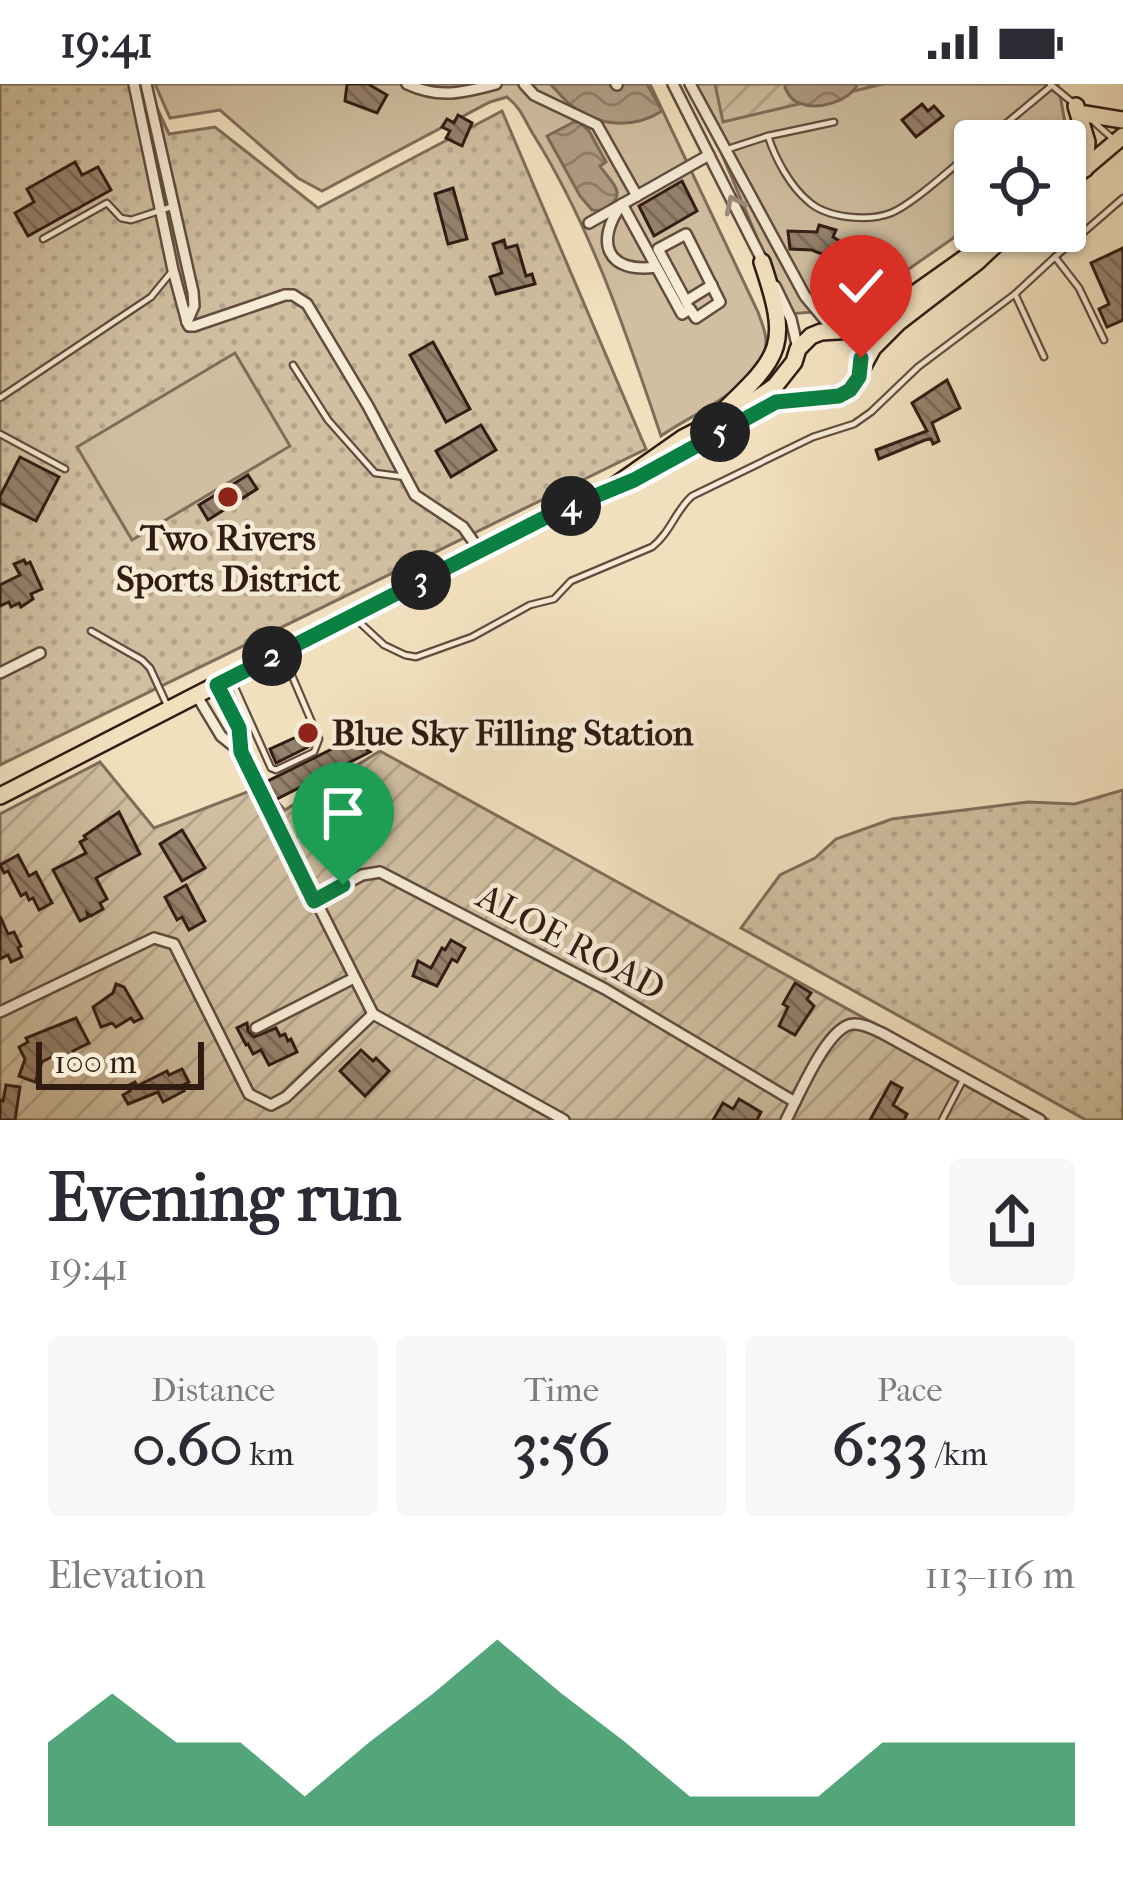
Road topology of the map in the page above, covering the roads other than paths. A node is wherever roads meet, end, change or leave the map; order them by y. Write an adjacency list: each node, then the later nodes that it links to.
1 (134, 84): 26 (street)
2 (146, 84): 25 (street)
3 (407, 84): 4 (street)
4 (496, 84)
5 (524, 84): 17 (street)
6 (673, 84): 19 (street)
7 (690, 84): 18 (street)
8 (1051, 85): 9 (lane); 10 (lane)
9 (1080, 110): 11 (main road); 12 (main road); 16 (lane)
10 (1010, 120)
11 (1082, 120)
12 (1123, 120)
13 (609, 122): 17 (street)
14 (834, 122): 15 (lane)
15 (768, 136): 18 (lane); 20 (lane)
16 (1120, 139): 21 (main road)
17 (608, 141): 22 (street)
18 (726, 151): 19 (street); 35 (street)
19 (711, 158): 22 (street); 32 (street, one-way to 19)
20 (954, 166)
21 (1086, 168)
22 (637, 196): 24 (street)
23 (1123, 199): 31 (lane)
24 (622, 204): 27 (street); 33 (street); 33 (street)
25 (174, 206): 26 (lane); 40 (street)
26 (162, 212): 28 (lane); 34 (street)
27 (589, 223)
28 (43, 239)
29 (977, 252): 41 (main road)
30 (986, 252): 46 (main road)
31 (1054, 257): 38 (lane); 42 (lane)
32 (762, 262): 37 (street); 49 (main road)
33 (656, 267): 39 (street)
34 (173, 270): 40 (street); 48 (lane)
35 (794, 275): 37 (street); 41 (street)
36 (712, 285): 39 (street); 39 (street); 39 (street)
37 (776, 287): 43 (street)
38 (1015, 294): 44 (lane); 55 (lane)
39 (688, 305)
40 (188, 322): 52 (street)
41 (837, 332): 43 (main road); 46 (main road)
42 (1104, 340)
43 (796, 355): 47 (main road); 49 (main road)
44 (1044, 357)
45 (293, 365): 52 (lane)
46 (861, 367): 47 (main road)
47 (817, 397): 53 (main road)
48 (0, 398)
49 (709, 424): 53 (main road)
50 (0, 434): 51 (lane)
51 (65, 469)
52 (405, 477): 54 (street)
53 (614, 487): 54 (main road)
54 (480, 551): 55 (main road)
55 (353, 615): 57 (main road)
56 (91, 631): 62 (lane)
57 (281, 651): 60 (main road); 60 (lane)
58 (40, 653): 59 (street)
59 (0, 673)
60 (224, 681): 61 (main road); 63 (street)
61 (197, 696): 62 (main road); 63 (street)
62 (169, 711): 64 (main road)
63 (241, 752): 65 (street)
64 (0, 796)
65 (314, 901): 66 (street); 71 (street, ALOE ROAD)
66 (354, 978): 68 (street); 69 (street)
67 (0, 1012): 68 (street)
68 (373, 1014): 72 (street)
69 (256, 1028)
70 (964, 1078): 71 (street); 74 (lane); 75 (street)
71 (795, 1102): 73 (street)
72 (564, 1120)
73 (786, 1120)
74 (942, 1120)
75 (1040, 1120)

